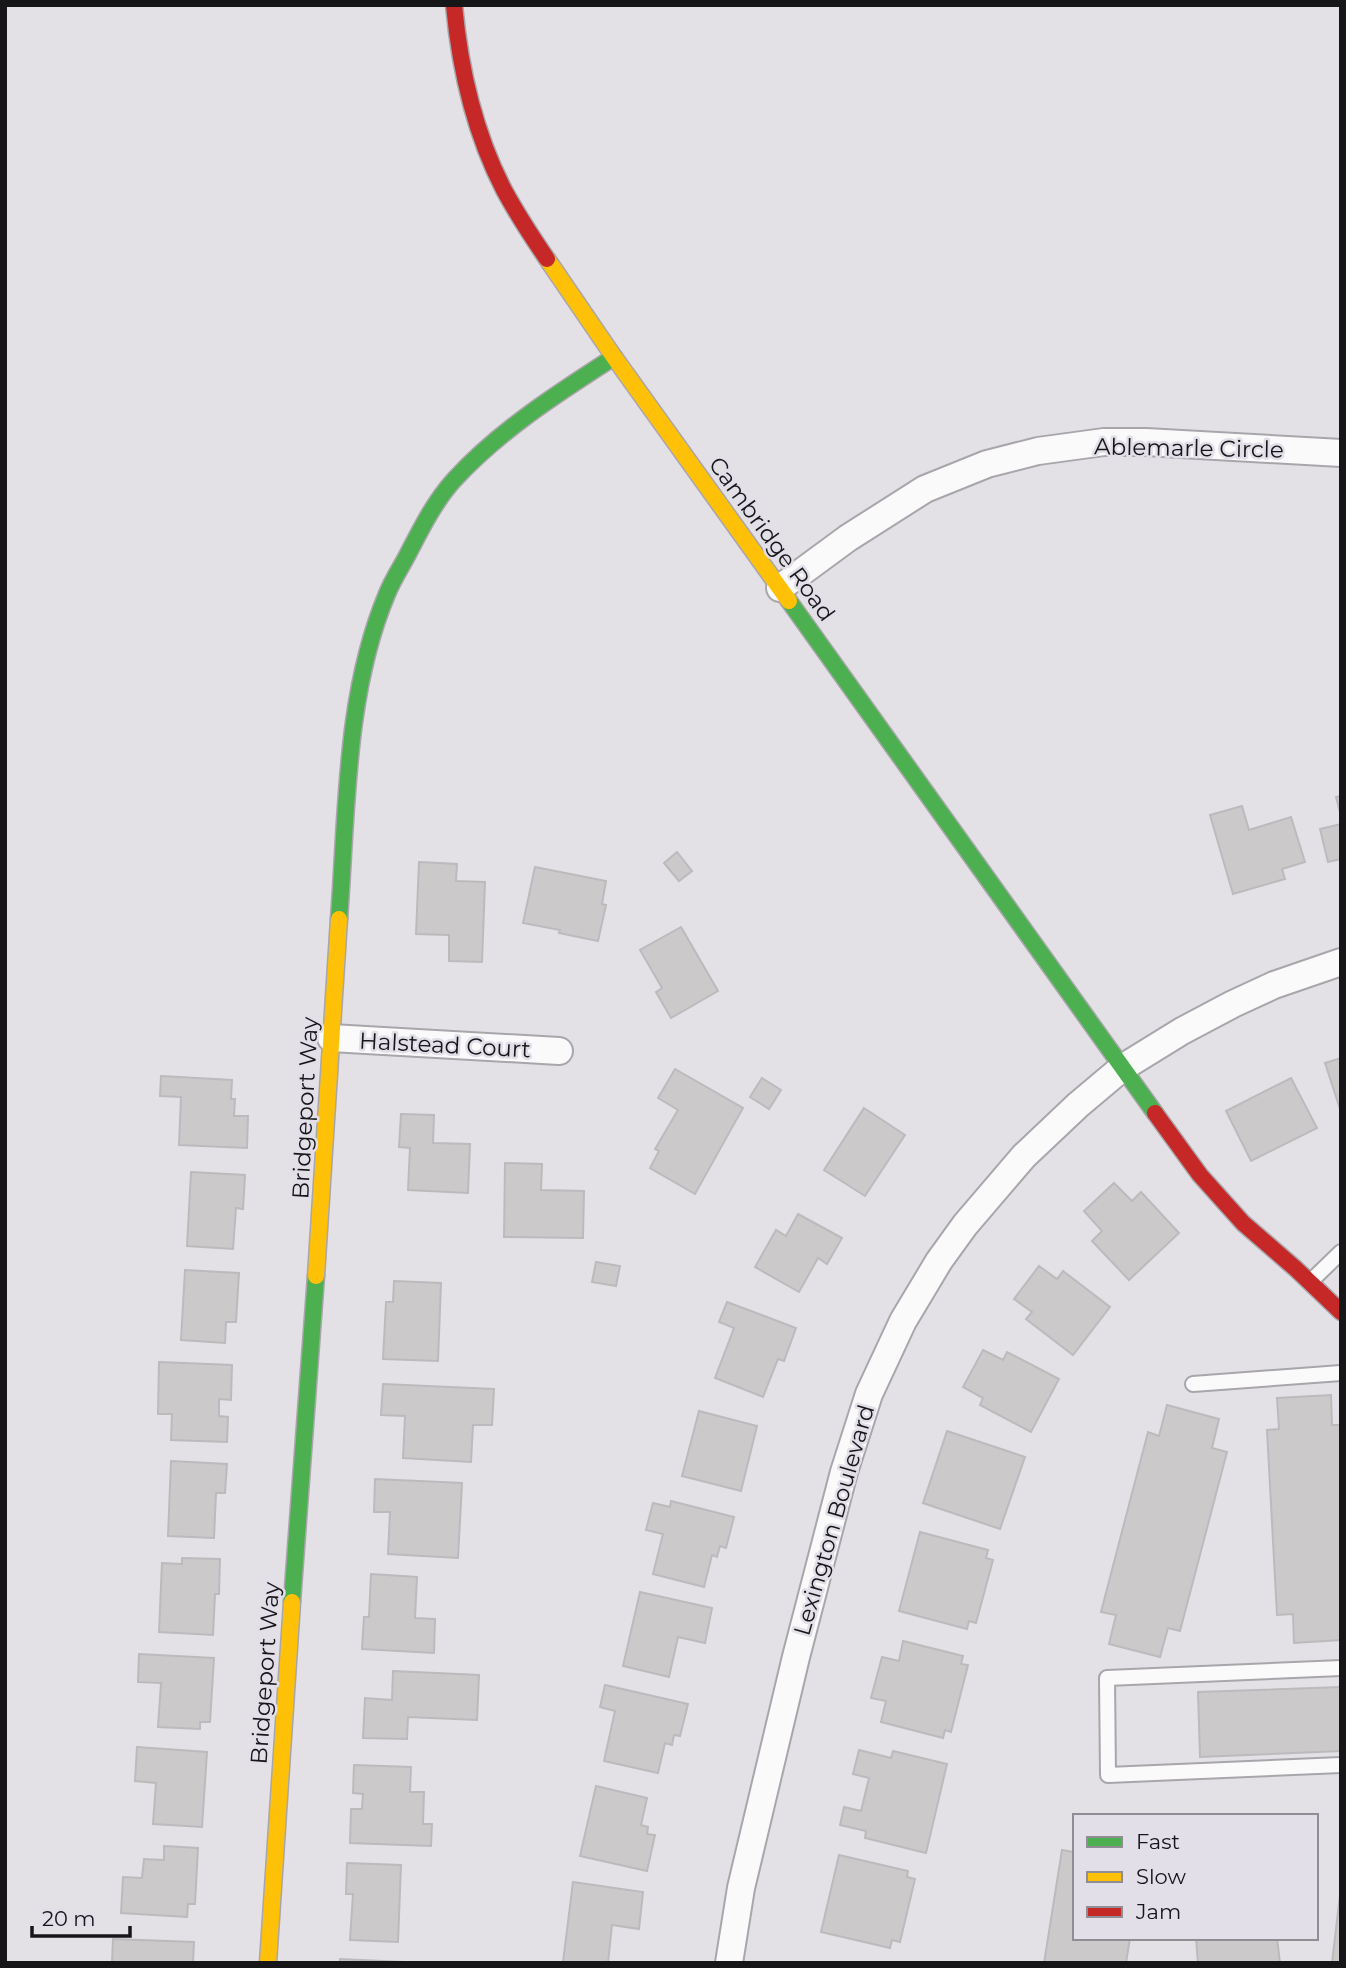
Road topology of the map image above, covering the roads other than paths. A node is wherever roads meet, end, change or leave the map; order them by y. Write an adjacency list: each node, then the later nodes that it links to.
1 (454, 5): 2 (street, Cambridge Road)
2 (614, 357): 4 (street, Cambridge Road); 6 (street, Bridgeport Way)
3 (1341, 453): 4 (street, Ablemarle Circle)
4 (780, 588): 8 (street, Cambridge Road)
5 (1341, 962): 8 (street, Lexington Boulevard)
6 (331, 1038): 7 (street, Halstead Court); 16 (street, Bridgeport Way)
7 (559, 1051)
8 (1122, 1068): 10 (street, Cambridge Road); 17 (street, Lexington Boulevard)
9 (1341, 1252): 10 (lane)
10 (1310, 1282): 11 (street, Cambridge Road)
11 (1341, 1312)
12 (1341, 1373): 13 (lane)
13 (1193, 1384)
14 (1341, 1668): 15 (lane)
15 (1341, 1765)
16 (268, 1963)
17 (729, 1963)

